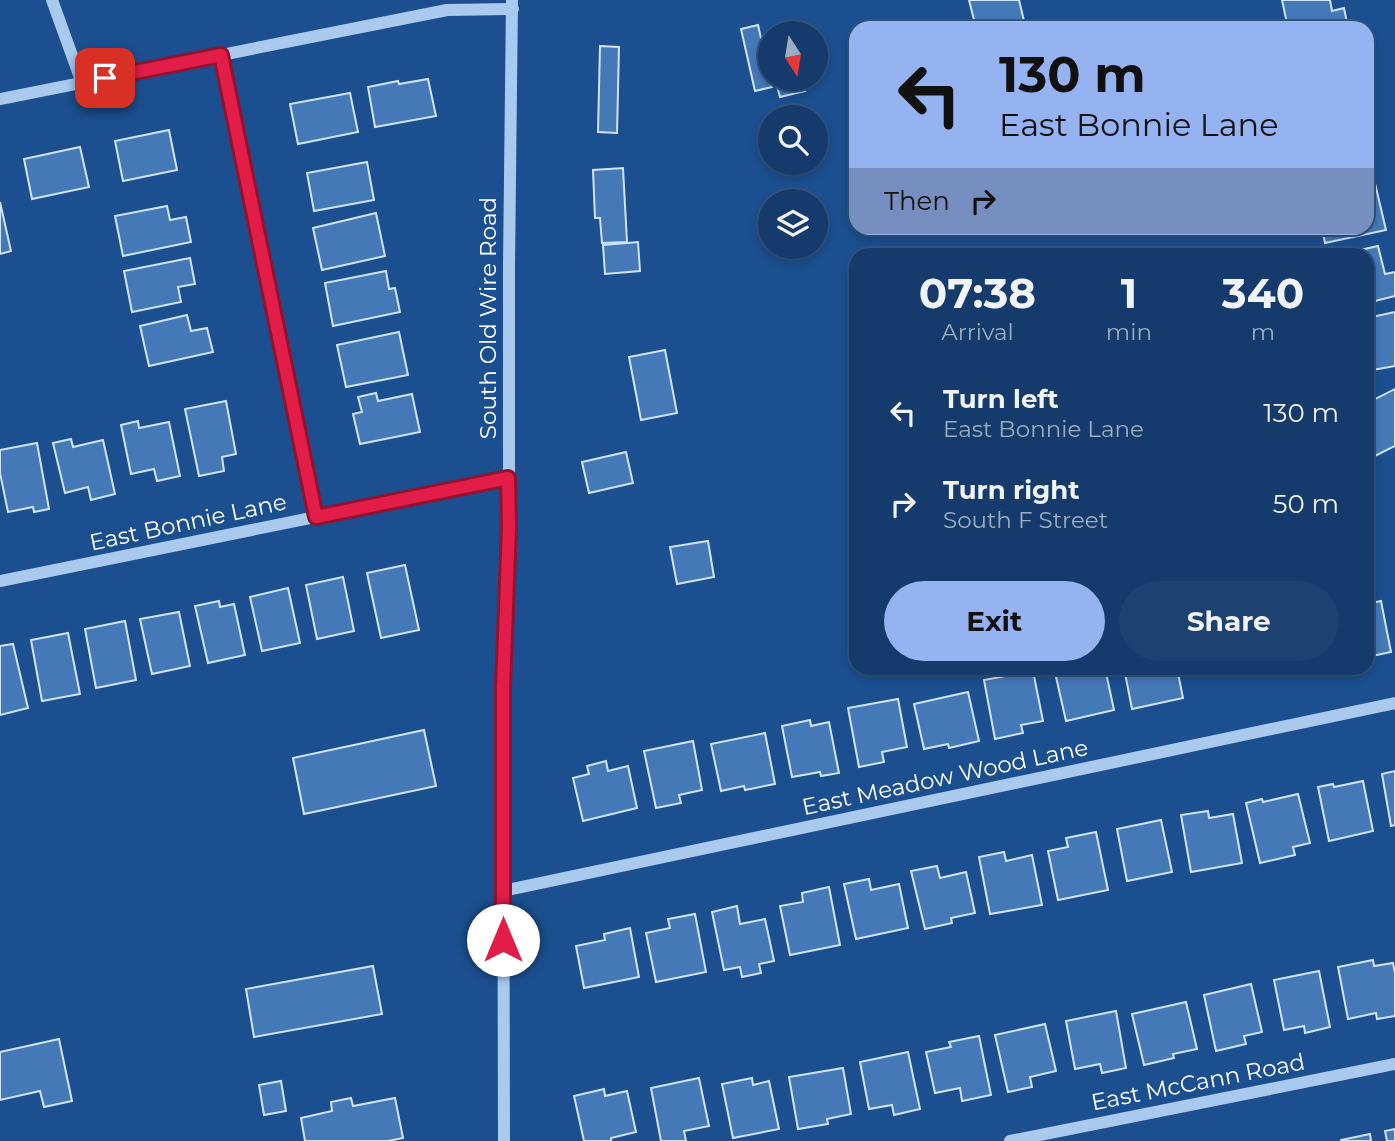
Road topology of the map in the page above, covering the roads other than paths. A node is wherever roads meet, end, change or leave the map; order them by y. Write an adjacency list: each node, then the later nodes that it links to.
1 (52, 0): 4 (street)
2 (512, 5): 3 (street); 6 (street, South Old Wire Road)
3 (221, 55): 4 (street); 7 (street)
4 (82, 83): 5 (street)
5 (0, 99)
6 (508, 478): 7 (street, East Bonnie Lane); 10 (street, South Old Wire Road)
7 (316, 517): 8 (street, East Bonnie Lane)
8 (0, 581)
9 (1395, 703): 10 (street, East Meadow Wood Lane)
10 (503, 891): 12 (street, South Old Wire Road)
11 (1395, 1064): 13 (street, East McCann Road)
12 (504, 1141)
13 (1010, 1141)

